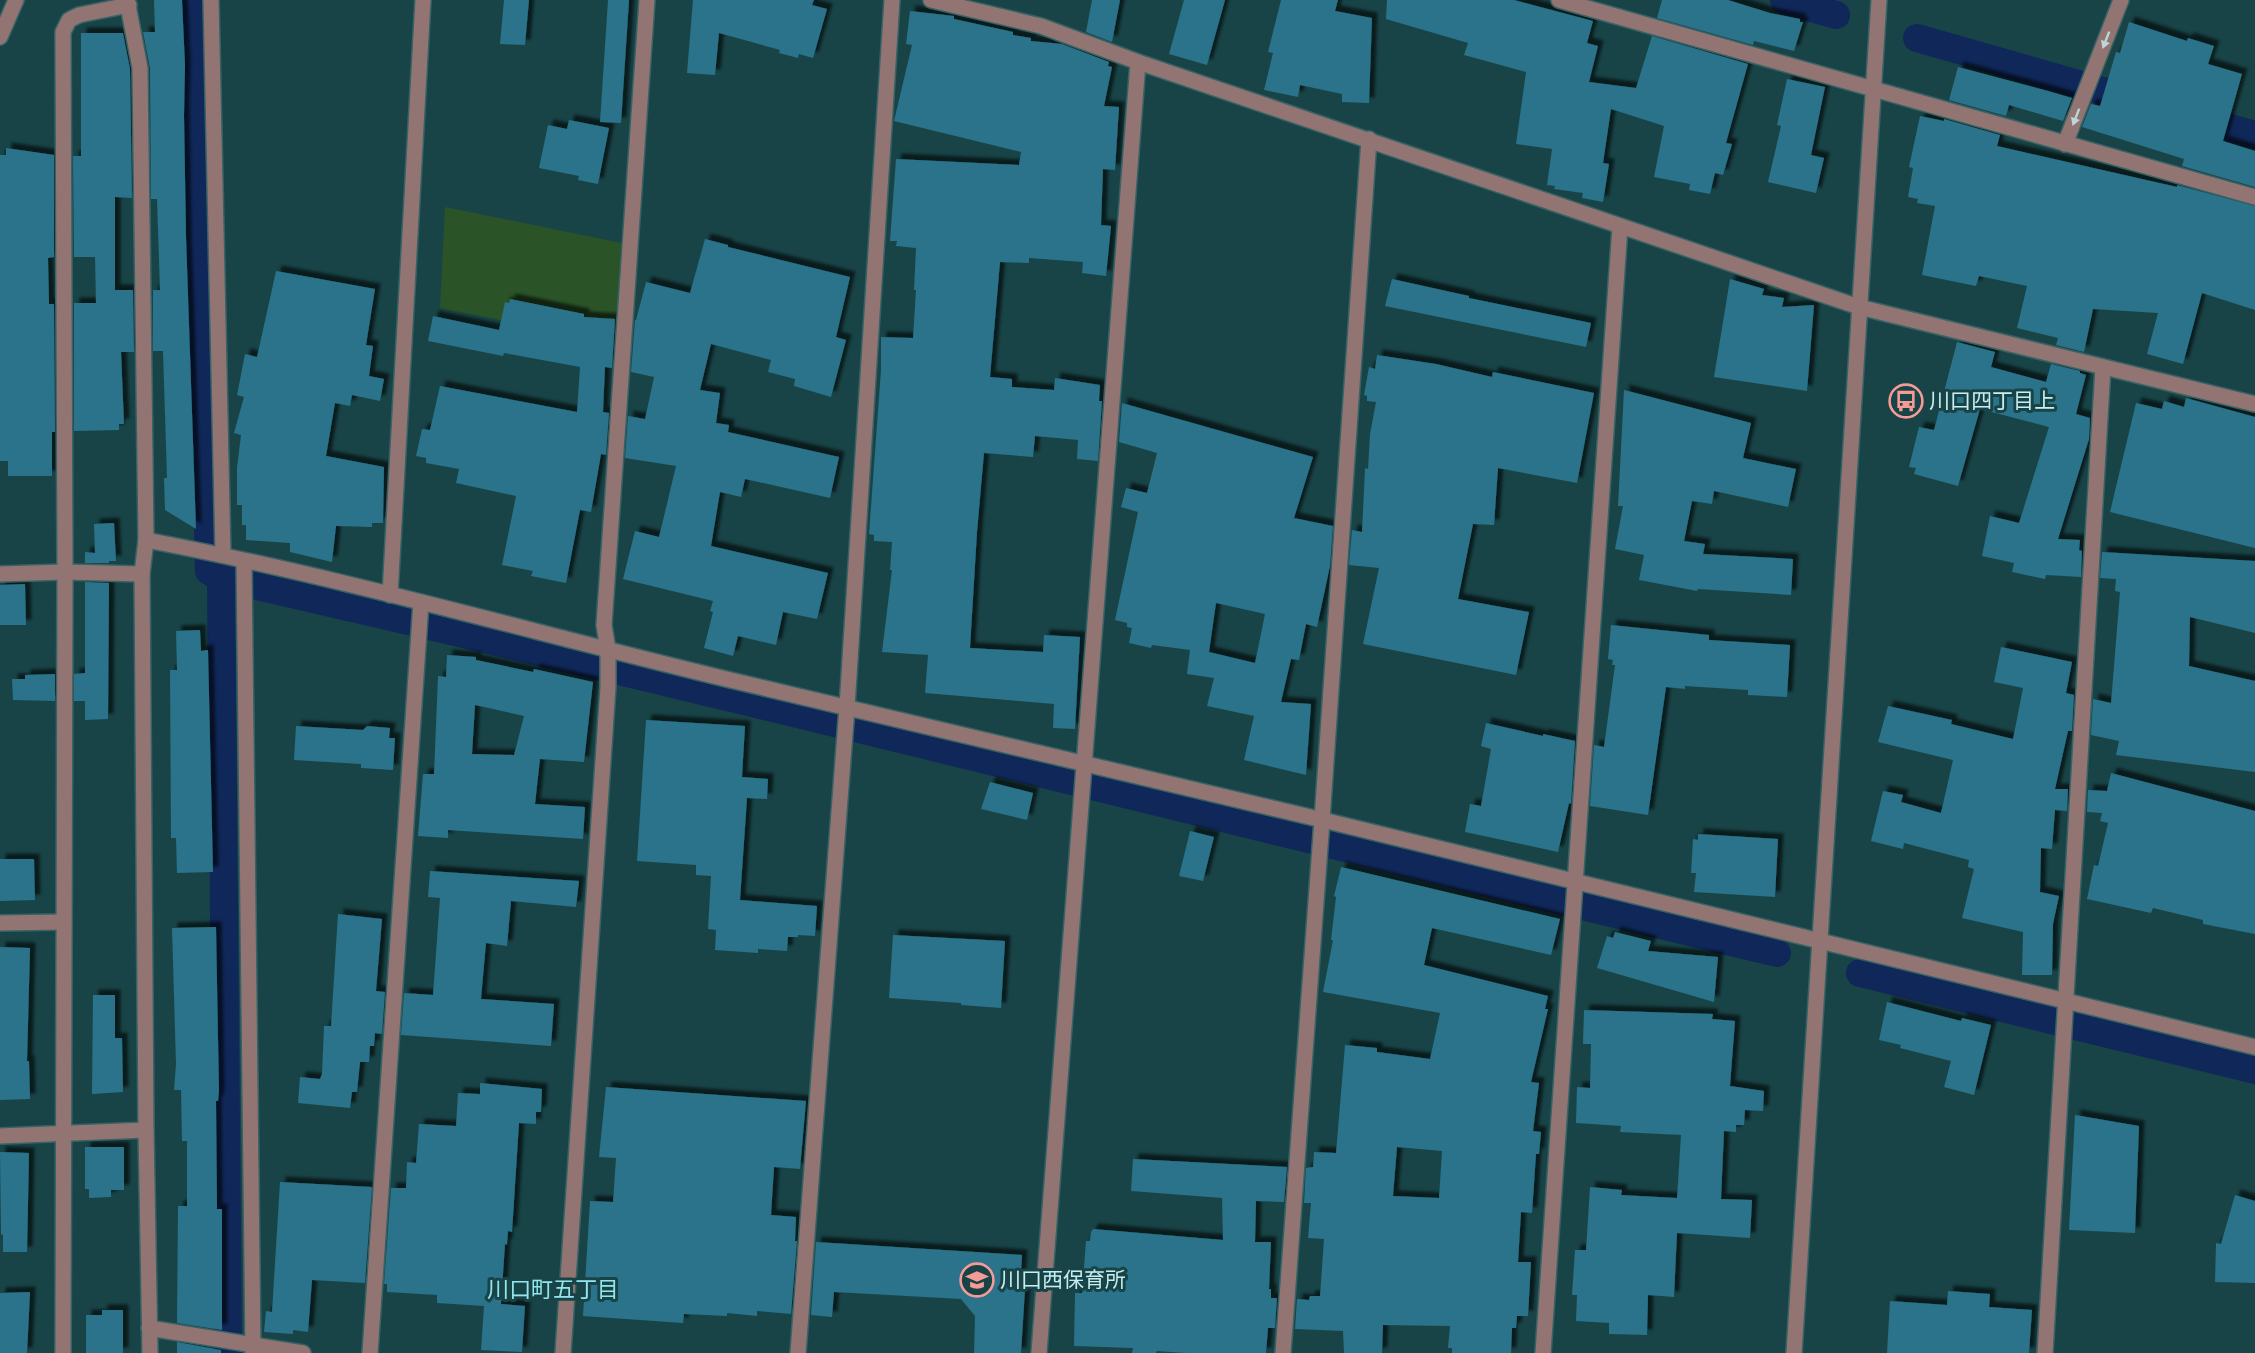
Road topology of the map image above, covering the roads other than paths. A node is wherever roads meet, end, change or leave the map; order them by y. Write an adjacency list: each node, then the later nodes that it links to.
1 (16, 0): 12 (street)
2 (211, 0): 23 (street)
3 (423, 0): 28 (street)
4 (647, 0): 30 (street)
5 (892, 0): 31 (street)
6 (931, 0): 13 (street)
7 (1559, 0): 11 (street)
8 (1879, 0): 14 (street)
9 (2121, 0): 16 (street, one-way to 16)
10 (128, 2): 22 (street); 25 (street)
11 (1596, 5): 14 (street)
12 (0, 36)
13 (1138, 62): 15 (street); 32 (street)
14 (1874, 90): 16 (street); 19 (street)
15 (1369, 140): 18 (street); 33 (street)
16 (2065, 144): 17 (street)
17 (2255, 197)
18 (1620, 226): 19 (street); 34 (street)
19 (1859, 307): 20 (street); 37 (street)
20 (2103, 367): 21 (street); 38 (street)
21 (2255, 404)
22 (146, 540): 23 (street); 27 (street)
23 (223, 555): 24 (street)
24 (243, 561): 28 (street); 44 (street)
25 (65, 572): 26 (street); 27 (street); 35 (street)
26 (0, 574)
27 (142, 574): 40 (street)
28 (390, 596): 29 (street)
29 (421, 602): 30 (street); 48 (street)
30 (608, 650): 31 (street); 49 (street)
31 (848, 707): 32 (street); 50 (street)
32 (1084, 764): 33 (street); 51 (street)
33 (1322, 820): 34 (street); 52 (street)
34 (1576, 883): 37 (street); 53 (street)
35 (63, 922): 36 (street); 41 (street)
36 (0, 923)
37 (1820, 942): 38 (street); 54 (street)
38 (2067, 1003): 39 (street); 55 (street)
39 (2255, 1047)
40 (146, 1130): 41 (street); 43 (street)
41 (63, 1134): 42 (street); 45 (street)
42 (0, 1136)
43 (149, 1328): 44 (street); 46 (street)
44 (253, 1348): 47 (street)
45 (63, 1353)
46 (150, 1353)
47 (303, 1353)
48 (370, 1353)
49 (563, 1353)
50 (798, 1353)
51 (1039, 1353)
52 (1283, 1353)
53 (1543, 1353)
54 (1794, 1353)
55 (2045, 1353)

